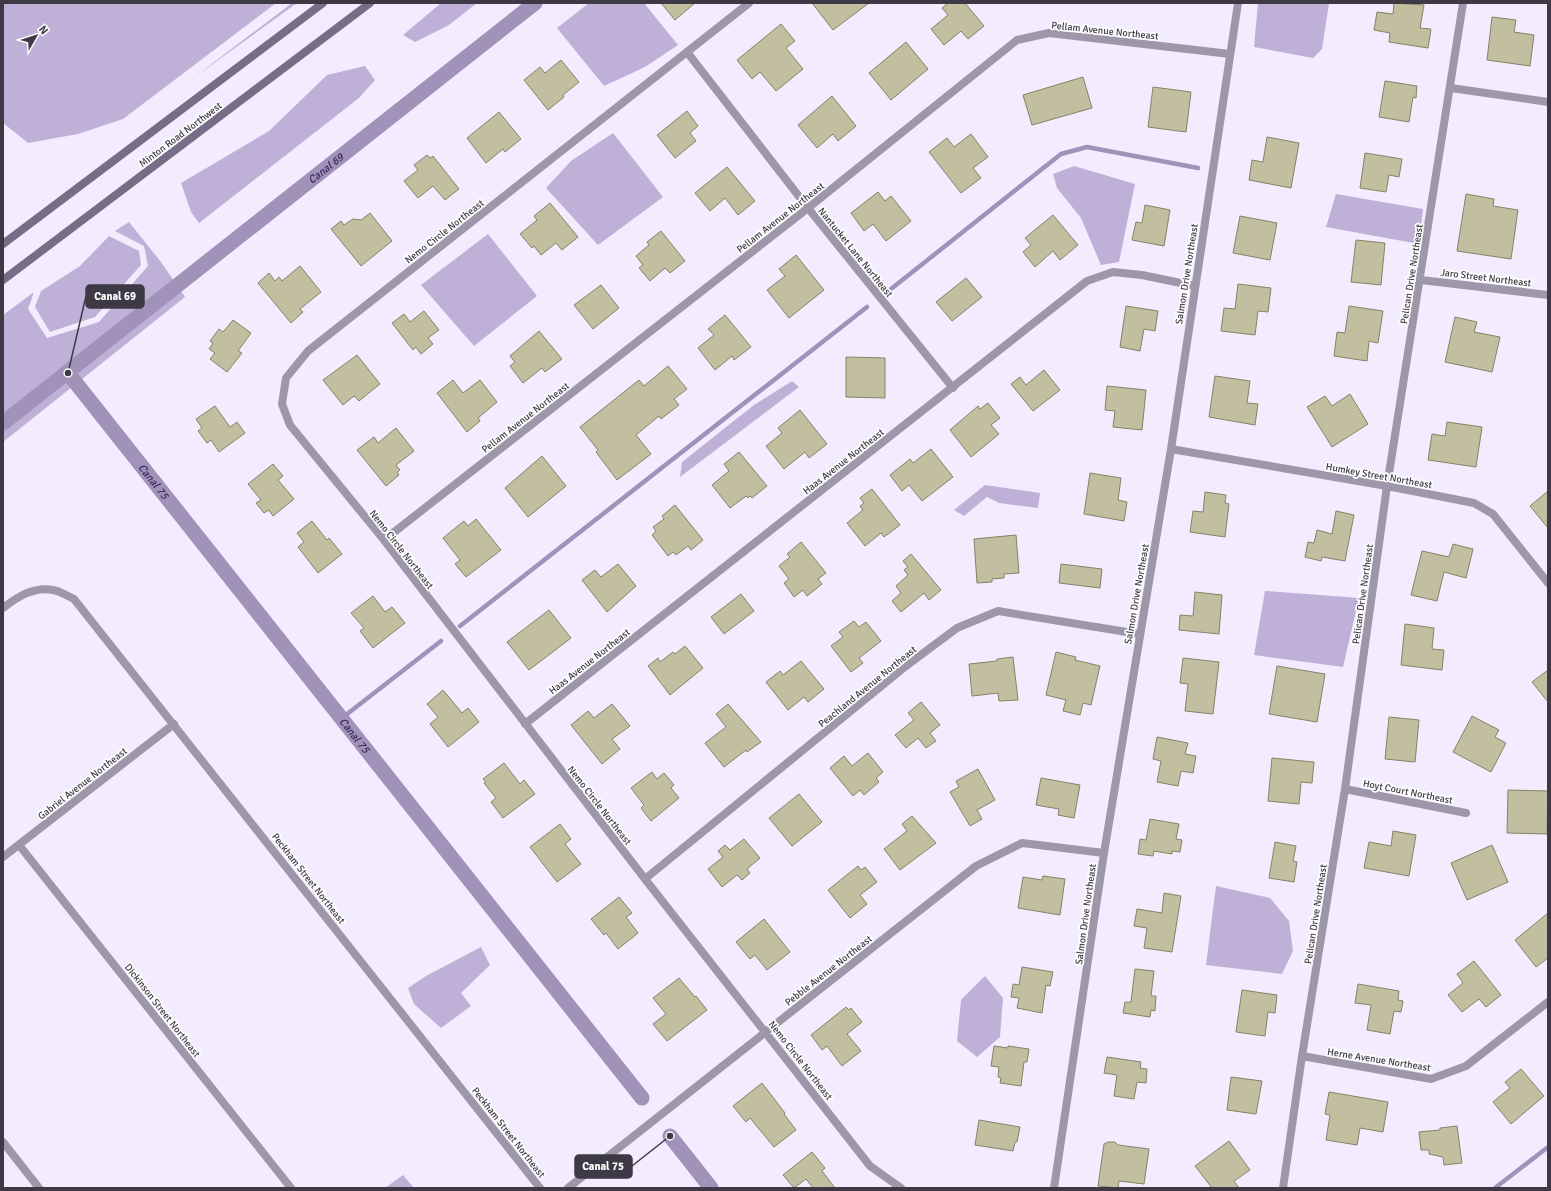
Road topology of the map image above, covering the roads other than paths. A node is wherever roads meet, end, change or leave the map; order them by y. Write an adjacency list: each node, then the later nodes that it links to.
1 (323, 3): 11 (main road, Minton Road Northwest)
2 (370, 3): 12 (main road, Minton Road Northwest)
3 (749, 3): 6 (street, Nemo Circle Northeast)
4 (1238, 3): 7 (street, Salmon Drive Northeast)
5 (1463, 3): 8 (street, Pelican Drive Northeast)
6 (687, 52): 10 (street, Nantucket Lane Northeast); 19 (street, Nemo Circle Northeast)
7 (1230, 54): 10 (street, Pellam Avenue Northeast); 14 (street, Salmon Drive Northeast)
8 (1451, 88): 9 (street); 13 (street, Pelican Drive Northeast)
9 (1548, 102)
10 (808, 208): 16 (street, Nantucket Lane Northeast); 19 (street, Pellam Avenue Northeast)
11 (3, 244)
12 (3, 280)
13 (1421, 280): 15 (street, Jaro Street Northeast); 18 (street, Pelican Drive Northeast)
14 (1195, 286): 16 (street, Haas Avenue Northeast); 17 (street, Salmon Drive Northeast)
15 (1548, 295)
16 (953, 388): 24 (street, Haas Avenue Northeast)
17 (1171, 449): 18 (street, Humkey Street Northeast); 22 (street, Salmon Drive Northeast)
18 (1387, 486): 20 (street, Humkey Street Northeast); 25 (street, Pelican Drive Northeast)
19 (384, 540): 24 (street, Nemo Circle Northeast)
20 (1548, 583)
21 (3, 608): 23 (street, Peckham Street Northeast)
22 (1139, 634): 28 (street, Salmon Drive Northeast); 30 (street, Peachland Avenue Northeast)
23 (174, 724): 27 (street, Gabriel Avenue Northeast); 37 (street, Peckham Street Northeast)
24 (525, 724): 30 (street, Nemo Circle Northeast)
25 (1345, 789): 26 (street, Hoyt Court Northeast); 33 (street, Pelican Drive Northeast)
26 (1466, 813)
27 (20, 844): 29 (street, Gabriel Avenue Northeast); 36 (street, Dickinson Street Northeast)
28 (1104, 854): 32 (street, Pebble Avenue Northeast); 40 (street, Salmon Drive Northeast)
29 (3, 857)
30 (645, 879): 32 (street, Nemo Circle Northeast)
31 (1548, 1002): 33 (street, Herne Avenue Northeast)
32 (766, 1032): 38 (street, Pebble Avenue Northeast); 39 (street, Nemo Circle Northeast)
33 (1302, 1056): 41 (street, Pelican Drive Northeast)
34 (3, 1142): 35 (street)
35 (39, 1188)
36 (291, 1188)
37 (540, 1188)
38 (568, 1188)
39 (901, 1188)
40 (1054, 1188)
41 (1283, 1188)

